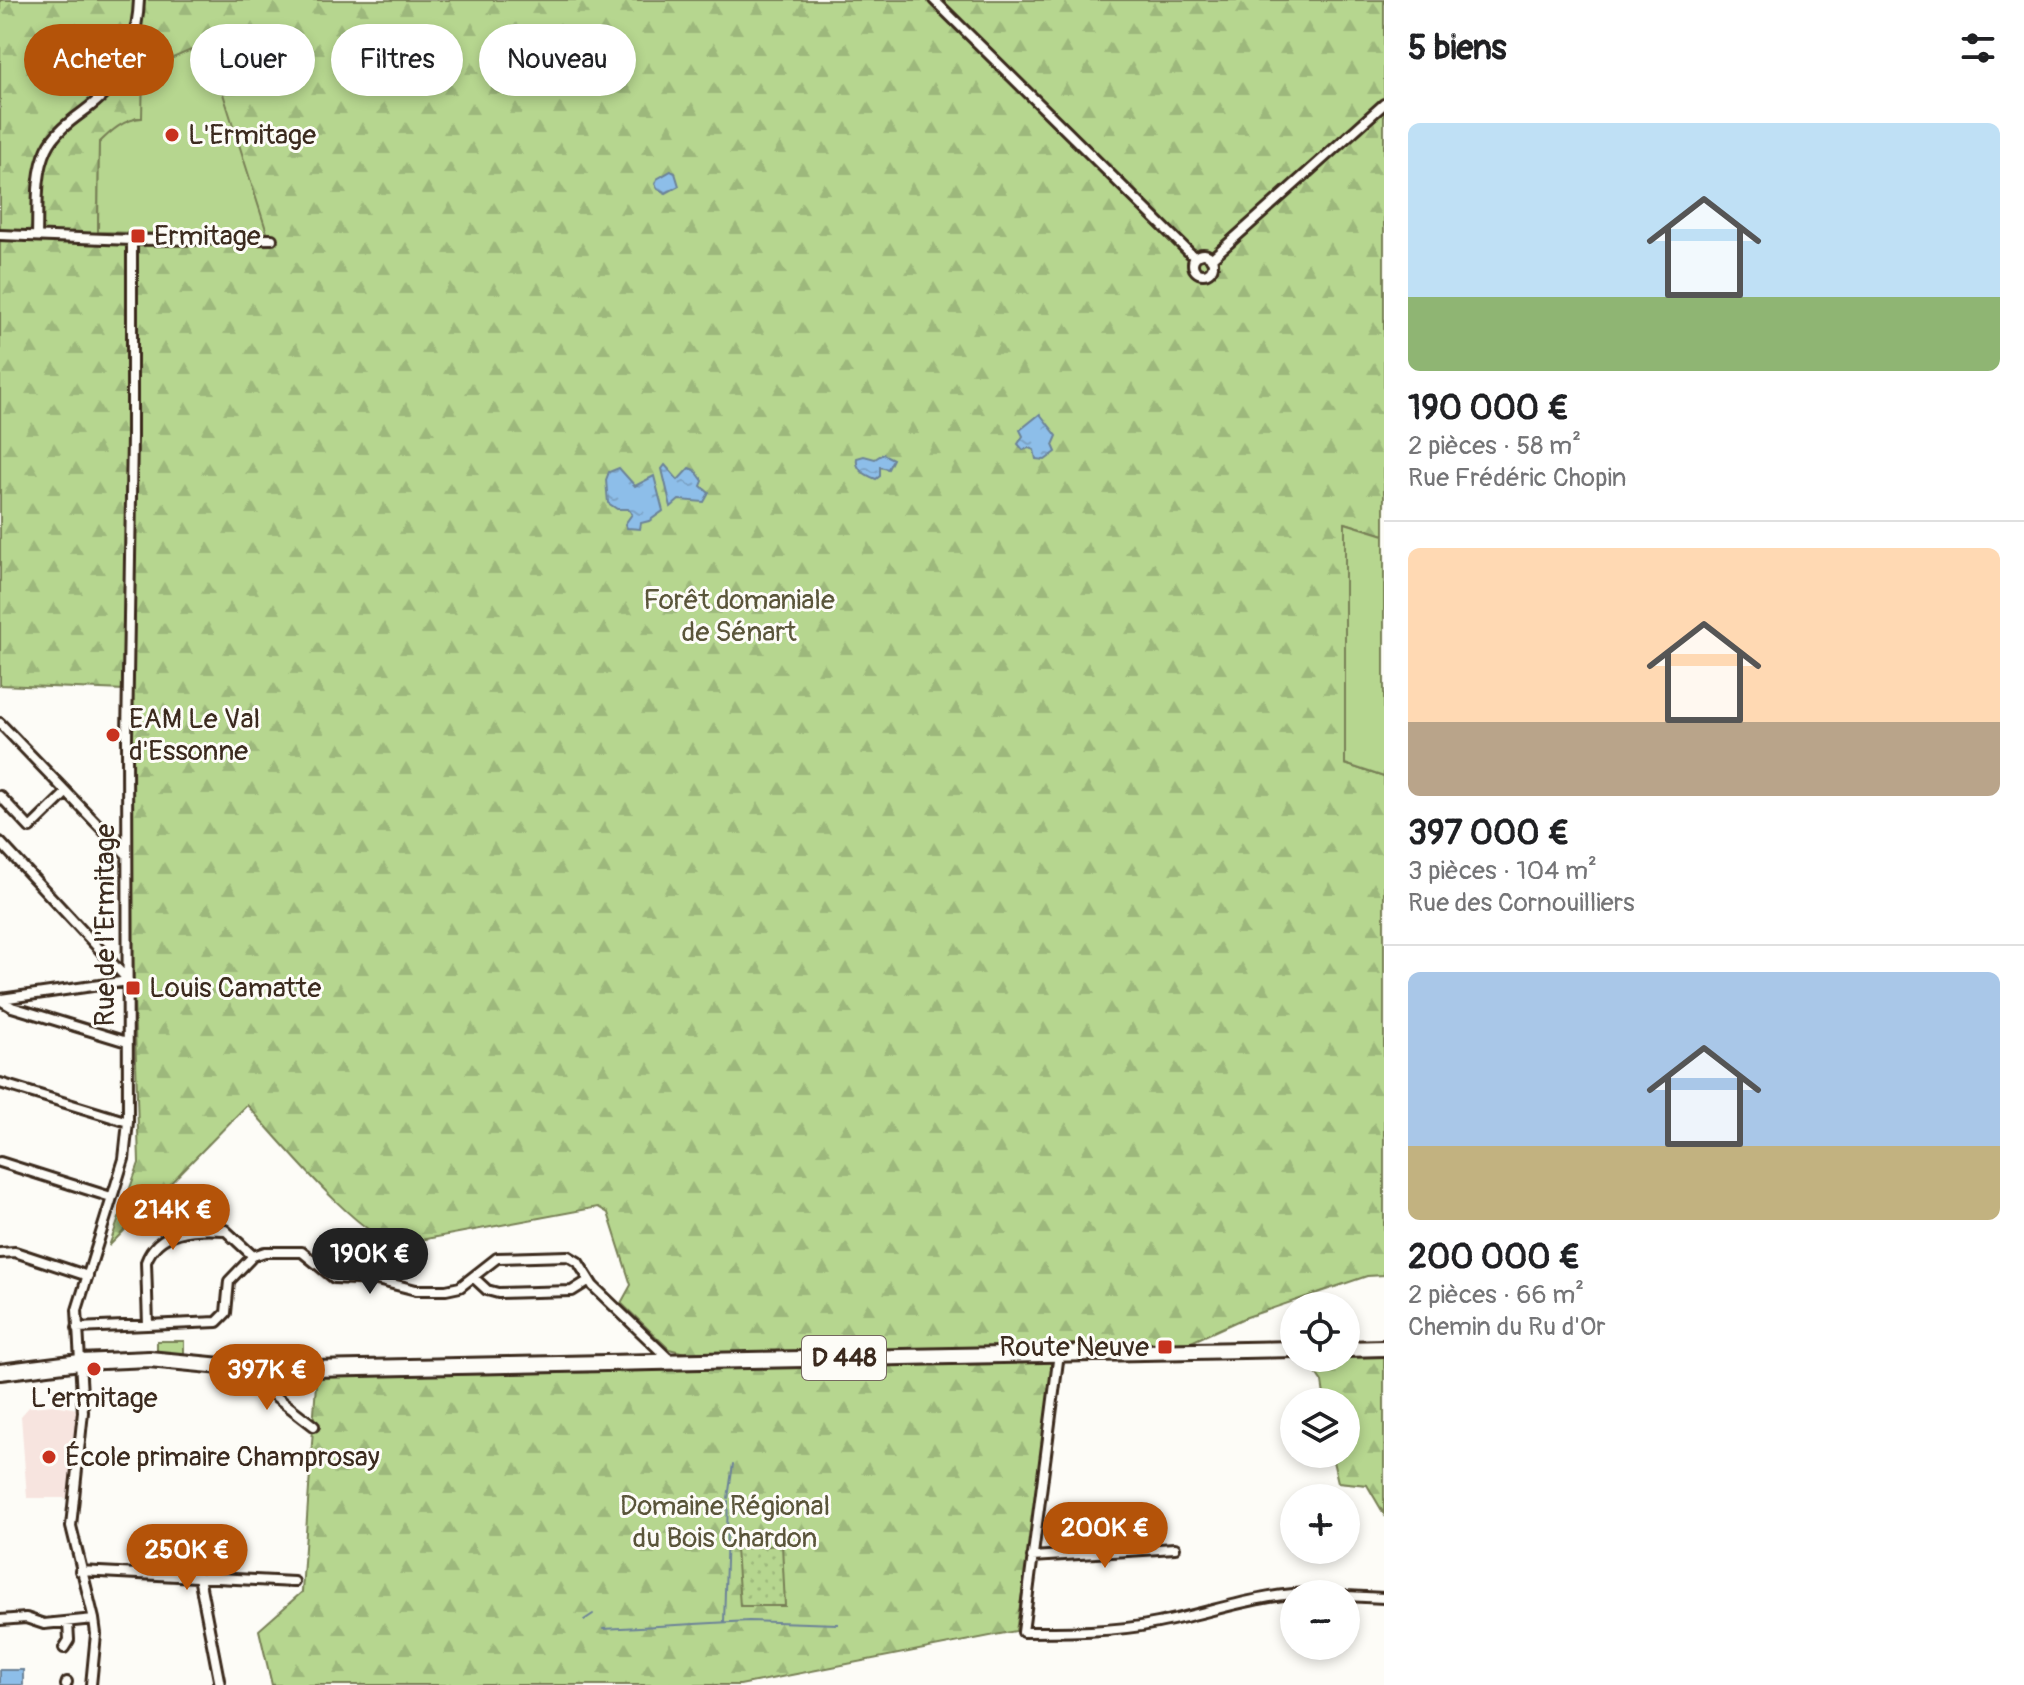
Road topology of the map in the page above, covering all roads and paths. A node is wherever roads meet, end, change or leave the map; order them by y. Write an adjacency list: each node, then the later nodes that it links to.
1 (139, 0): 5 (street)
2 (934, 0): 8 (street)
3 (1384, 104): 9 (street)
4 (0, 235): 5 (street)
5 (37, 236): 7 (street)
6 (272, 239): 7 (street)
7 (132, 240): 14 (street, Rue de l'Ermitage)
8 (1195, 258): 9 (street); 9 (street)
9 (1211, 259)
10 (0, 723): 11 (street)
11 (66, 793): 12 (street); 14 (street)
12 (0, 796)
13 (0, 842): 15 (street)
14 (128, 856): 15 (street, Rue de l'Ermitage)
15 (128, 981): 16 (street); 17 (street, Rue de l'Ermitage)
16 (0, 1000): 17 (street)
17 (127, 1042): 19 (street, Rue de l'Ermitage)
18 (0, 1083): 19 (street)
19 (128, 1122): 21 (street, Rue de l'Ermitage)
20 (0, 1162): 21 (street)
21 (111, 1197): 24 (street, Rue de l'Ermitage)
22 (0, 1253): 24 (street)
23 (253, 1256): 25 (street); 27 (street); 27 (street)
24 (88, 1276): 28 (street, Rue de l'Ermitage)
25 (473, 1277): 26 (street); 26 (street)
26 (588, 1281): 33 (street)
27 (148, 1325): 28 (street)
28 (77, 1328): 34 (street, Rue de l'Ermitage)
29 (1384, 1348): 31 (main road)
30 (1280, 1349): 32 (main road, D 448)
31 (1360, 1349)
32 (1060, 1353): 33 (main road, D 448); 39 (street)
33 (671, 1361): 35 (main road, D 448)
34 (80, 1362): 35 (main road, D 448); 36 (main road, D 448); 40 (street, Rue de l'Ermitage)
35 (263, 1370): 37 (street)
36 (0, 1372)
37 (314, 1426)
38 (1175, 1548): 39 (street)
39 (1032, 1557): 43 (street)
40 (80, 1571): 41 (street); 46 (street, Rue de l'Ermitage)
41 (199, 1577): 42 (street); 51 (street)
42 (294, 1582)
43 (1280, 1596)
44 (1360, 1597): 45 (street)
45 (1384, 1598)
46 (94, 1619): 48 (street); 50 (street, Rue de l'Ermitage)
47 (0, 1620): 48 (street)
48 (68, 1622): 49 (street)
49 (64, 1648)
50 (91, 1685)
51 (220, 1685)

